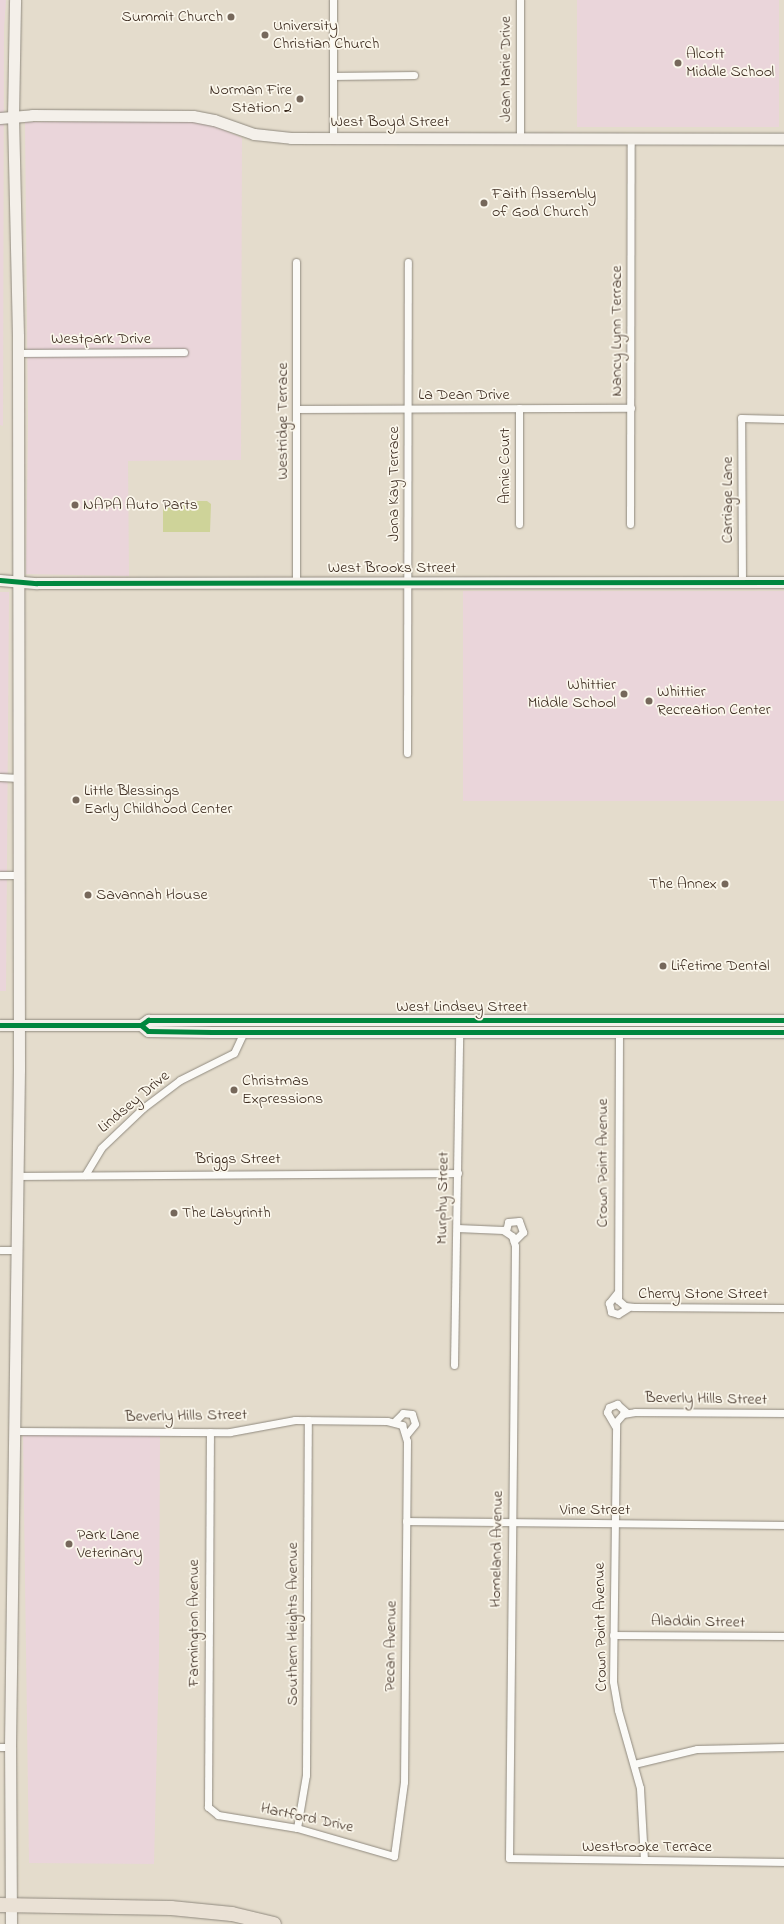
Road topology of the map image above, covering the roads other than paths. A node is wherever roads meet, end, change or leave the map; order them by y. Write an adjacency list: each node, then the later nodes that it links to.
1 (15, 0): 7 (street)
2 (334, 0): 5 (street)
3 (520, 0): 9 (street, Jean Marie Drive)
4 (414, 75): 5 (street)
5 (334, 76): 8 (street)
6 (0, 118): 7 (street, West Boyd Street)
7 (13, 118): 8 (street, West Boyd Street); 15 (street)
8 (333, 138): 9 (street, West Boyd Street)
9 (520, 138): 10 (street, West Boyd Street)
10 (631, 139): 11 (street, West Boyd Street); 17 (street, Nancy Lynn Terrace)
11 (784, 139)
12 (296, 262): 18 (street, Westridge Terrace)
13 (408, 262): 19 (street, Jona Kay Terrace)
14 (184, 352): 15 (street, Westpark Drive)
15 (18, 353): 24 (street)
16 (519, 408): 17 (street, La Dean Drive); 19 (street, La Dean Drive); 21 (street, Annie Court)
17 (631, 408): 22 (street, Nancy Lynn Terrace)
18 (297, 409): 19 (street, La Dean Drive); 25 (street, Westridge Terrace)
19 (408, 409): 26 (street, Jona Kay Terrace)
20 (784, 419): 27 (street, Carriage Lane)
21 (519, 524)
22 (630, 524)
23 (0, 580): 24 (street, West Brooks Street)
24 (18, 581): 25 (street, West Brooks Street); 31 (street)
25 (296, 581): 26 (street, West Brooks Street)
26 (408, 581): 27 (street, West Brooks Street); 29 (street, Jona Kay Terrace)
27 (742, 582): 28 (street, West Brooks Street)
28 (784, 582)
29 (407, 754)
30 (0, 777): 31 (street)
31 (19, 778): 33 (street)
32 (0, 875): 33 (street)
33 (18, 875): 41 (street)
34 (212, 1020): 35 (street, West Lindsey Street); 42 (street, West Lindsey Street); 44 (street)
35 (246, 1020): 36 (street, West Lindsey Street); 45 (street)
36 (434, 1020): 37 (street, West Lindsey Street); 46 (street)
37 (466, 1020): 38 (street, West Lindsey Street); 47 (street)
38 (684, 1020): 39 (street, West Lindsey Street); 49 (street)
39 (714, 1020): 40 (street, West Lindsey Street); 50 (street)
40 (784, 1020)
41 (19, 1025): 42 (street, West Lindsey Street); 43 (street, West Lindsey Street); 54 (street)
42 (141, 1025): 44 (street, West Lindsey Street)
43 (0, 1026)
44 (212, 1032): 45 (street, West Lindsey Street)
45 (244, 1032): 46 (street, West Lindsey Street); 53 (street, Lindsey Drive)
46 (434, 1032): 47 (street, West Lindsey Street)
47 (463, 1032): 48 (street, West Lindsey Street); 52 (street, Murphy Street)
48 (619, 1032): 49 (street, West Lindsey Street); 60 (street, Crown Point Avenue)
49 (684, 1032): 50 (street, West Lindsey Street)
50 (714, 1032): 51 (street, West Lindsey Street)
51 (784, 1032)
52 (458, 1173): 53 (street, Briggs Street); 55 (street, Murphy Street)
53 (85, 1174): 54 (street, Briggs Street)
54 (17, 1176): 59 (street)
55 (457, 1228): 56 (street); 64 (street, Murphy Street)
56 (506, 1231): 57 (street); 57 (street, Homeland Avenue)
57 (514, 1240): 76 (street, Homeland Avenue)
58 (0, 1250): 59 (street)
59 (17, 1250): 72 (street)
60 (617, 1294): 61 (street, Crown Point Avenue); 62 (street, Crown Point Avenue)
61 (622, 1304): 62 (street, Cherry Stone Street)
62 (629, 1307): 63 (street, Cherry Stone Street)
63 (784, 1308)
64 (454, 1365)
65 (627, 1413): 66 (street, Beverly Hills Street); 67 (street, Beverly Hills Street); 71 (street, Beverly Hills Street)
66 (784, 1413)
67 (619, 1416): 71 (street, Crown Point Avenue)
68 (308, 1420): 69 (street, Beverly Hills Street); 73 (street, Beverly Hills Street); 85 (street, Southern Heights Avenue)
69 (395, 1421): 70 (street, Beverly Hills Street); 74 (street, Pecan Avenue)
70 (402, 1425): 74 (street, Pecan Avenue)
71 (615, 1426): 77 (street, Crown Point Avenue)
72 (15, 1431): 73 (street, Beverly Hills Street); 81 (street)
73 (210, 1432): 84 (street, Farmington Avenue)
74 (406, 1435): 75 (street, Pecan Avenue)
75 (406, 1522): 76 (street, Vine Street); 86 (street, Pecan Avenue)
76 (511, 1523): 77 (street, Vine Street); 87 (street, Homeland Avenue)
77 (614, 1524): 78 (street, Vine Street); 79 (street, Crown Point Avenue)
78 (784, 1526)
79 (613, 1635): 80 (street, Aladdin Street); 83 (street, Crown Point Avenue)
80 (784, 1636)
81 (5, 1747): 90 (street)
82 (784, 1747): 83 (street)
83 (634, 1764): 88 (street, Crown Point Avenue)
84 (213, 1812): 85 (street, Hartford Drive)
85 (297, 1828): 86 (street, Hartford Drive)
86 (394, 1856)
87 (509, 1858): 88 (street, Westbrooke Terrace)
88 (644, 1860): 89 (street, Westbrooke Terrace)
89 (784, 1862)
90 (6, 1905): 91 (street); 92 (highway)
91 (11, 1924)
92 (274, 1924)

